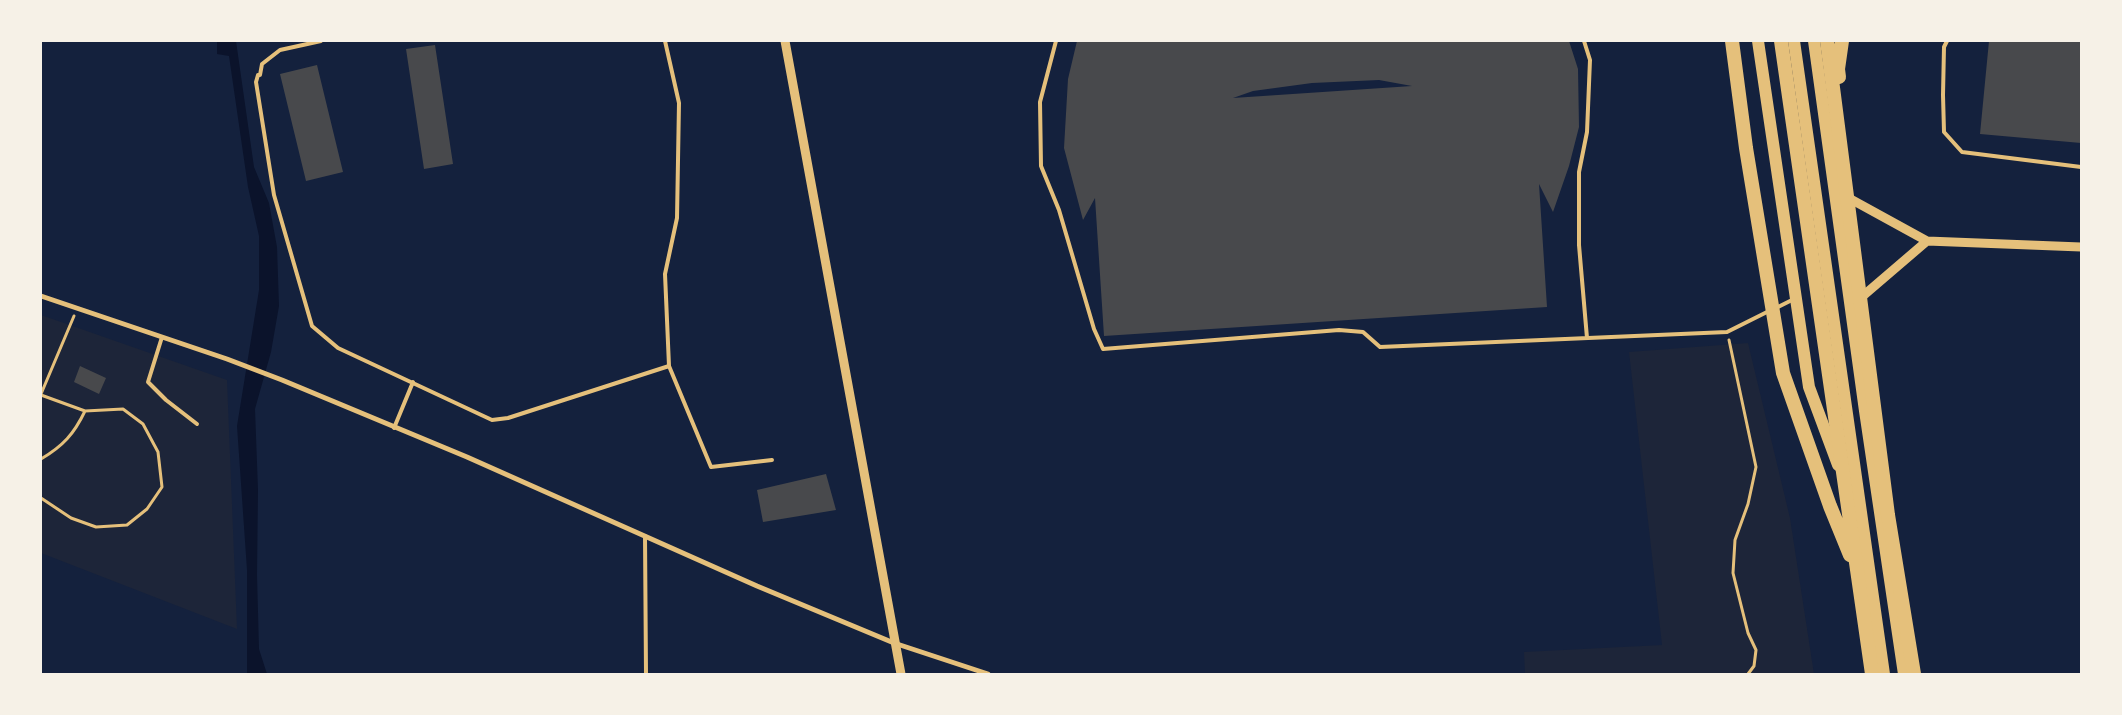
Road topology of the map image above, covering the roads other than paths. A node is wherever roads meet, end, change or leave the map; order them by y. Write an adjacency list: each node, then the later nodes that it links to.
1 (321, 41): 24 (lane)
2 (665, 41): 23 (lane)
3 (784, 41): 32 (street)
4 (1056, 41): 22 (lane)
5 (1584, 41): 22 (lane)
6 (1732, 41): 31 (highway)
7 (1758, 41): 19 (main road)
8 (1781, 41): 31 (highway)
9 (1794, 41): 29 (main road)
10 (1814, 41): 15 (main road)
11 (1827, 41): 28 (highway)
12 (1842, 41): 28 (highway)
13 (1947, 41): 14 (lane)
14 (2081, 167)
15 (1835, 190): 16 (street); 20 (main road)
16 (1927, 241): 17 (street); 20 (street)
17 (2081, 247)
18 (41, 296): 21 (street)
19 (1796, 298): 22 (lane); 29 (main road)
20 (1852, 306): 38 (main road)
21 (162, 337): 25 (lane); 26 (street)
22 (1587, 338)
23 (669, 366): 24 (lane); 27 (lane)
24 (413, 382): 26 (lane)
25 (198, 424)
26 (394, 428): 30 (street)
27 (772, 460)
28 (1888, 515): 39 (highway)
29 (1863, 532): 37 (main road)
30 (645, 536): 32 (street); 33 (lane)
31 (1858, 574): 36 (highway)
32 (894, 644): 34 (street); 35 (street)
33 (646, 674)
34 (900, 674)
35 (988, 674)
36 (1872, 674)
37 (1884, 674)
38 (1904, 674)
39 (1914, 674)

